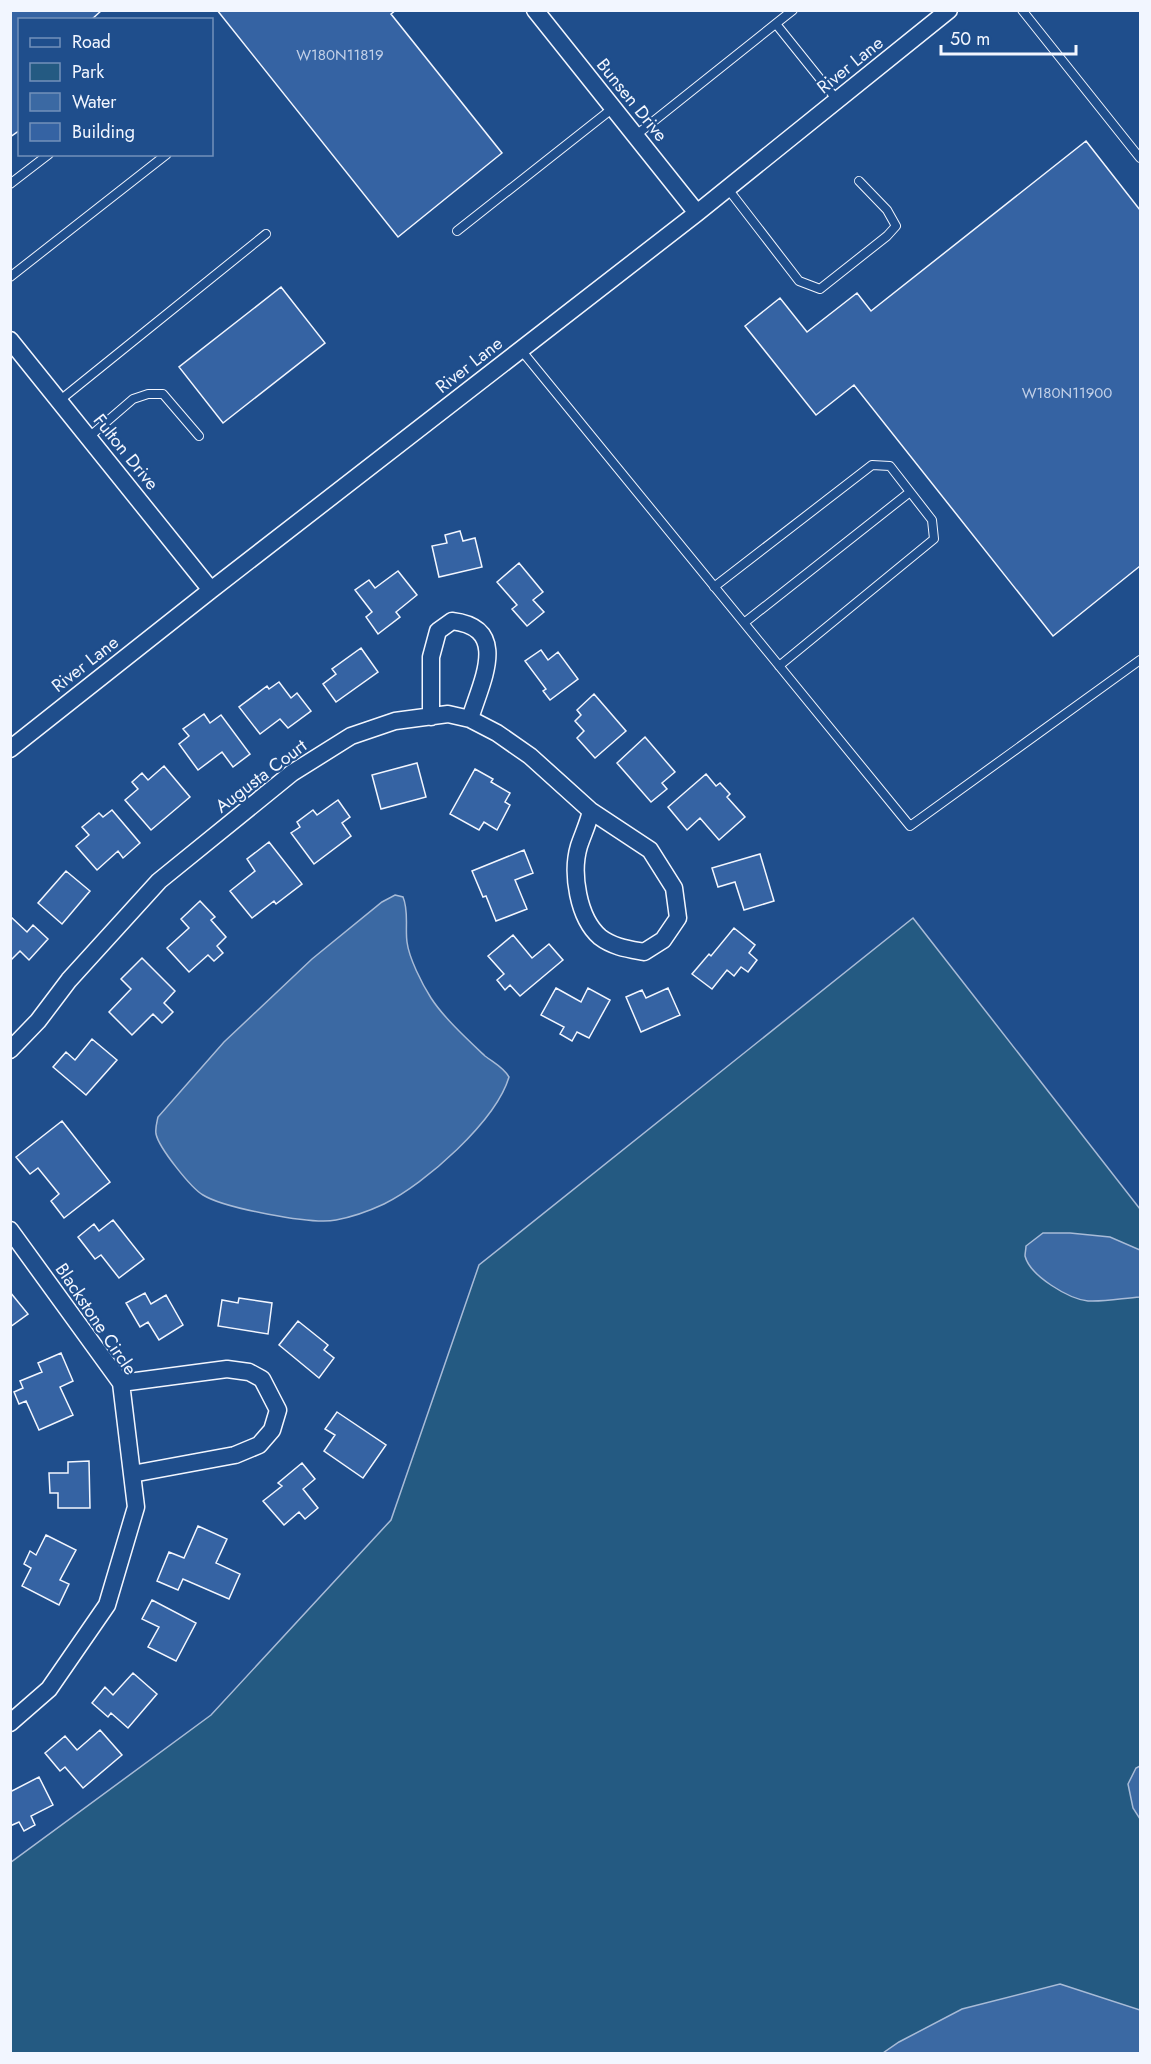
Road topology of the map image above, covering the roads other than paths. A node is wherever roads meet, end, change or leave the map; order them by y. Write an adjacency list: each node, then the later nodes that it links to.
1 (535, 10): 7 (street, Bunsen Drive)
2 (793, 10): 5 (lane)
3 (949, 10): 6 (street, River Lane)
4 (1023, 10): 11 (lane)
5 (776, 24): 6 (lane); 8 (lane)
6 (837, 100): 14 (street, River Lane)
7 (614, 108): 8 (street, Bunsen Drive); 16 (lane)
8 (635, 136): 15 (street, Bunsen Drive)
9 (46, 156): 13 (lane)
10 (164, 156): 18 (lane)
11 (1140, 158)
12 (859, 181): 14 (lane)
13 (10, 184)
14 (728, 189): 15 (street, River Lane)
15 (697, 213): 20 (street, River Lane)
16 (457, 231)
17 (266, 234): 21 (lane)
18 (10, 277)
19 (10, 340): 21 (street, Fulton Drive)
20 (521, 350): 25 (lane); 26 (street, River Lane)
21 (59, 401): 23 (street, Fulton Drive)
22 (199, 436): 23 (lane)
23 (89, 437): 26 (street, Fulton Drive)
24 (910, 492): 25 (lane); 27 (lane); 29 (lane)
25 (714, 587): 27 (lane)
26 (211, 590): 32 (street, River Lane)
27 (744, 623): 29 (lane)
28 (1140, 660): 29 (lane)
29 (779, 666)
30 (431, 717): 31 (street, Augusta Court); 31 (street); 34 (street, Augusta Court)
31 (470, 719): 33 (street, Augusta Court)
32 (10, 749)
33 (591, 811): 33 (street, Augusta Court)
34 (10, 1050)
35 (10, 1230): 36 (street, Blackstone Circle)
36 (121, 1383): 37 (street, Blackstone Circle); 37 (street)
37 (132, 1474): 38 (street, Blackstone Circle)
38 (10, 1722)

